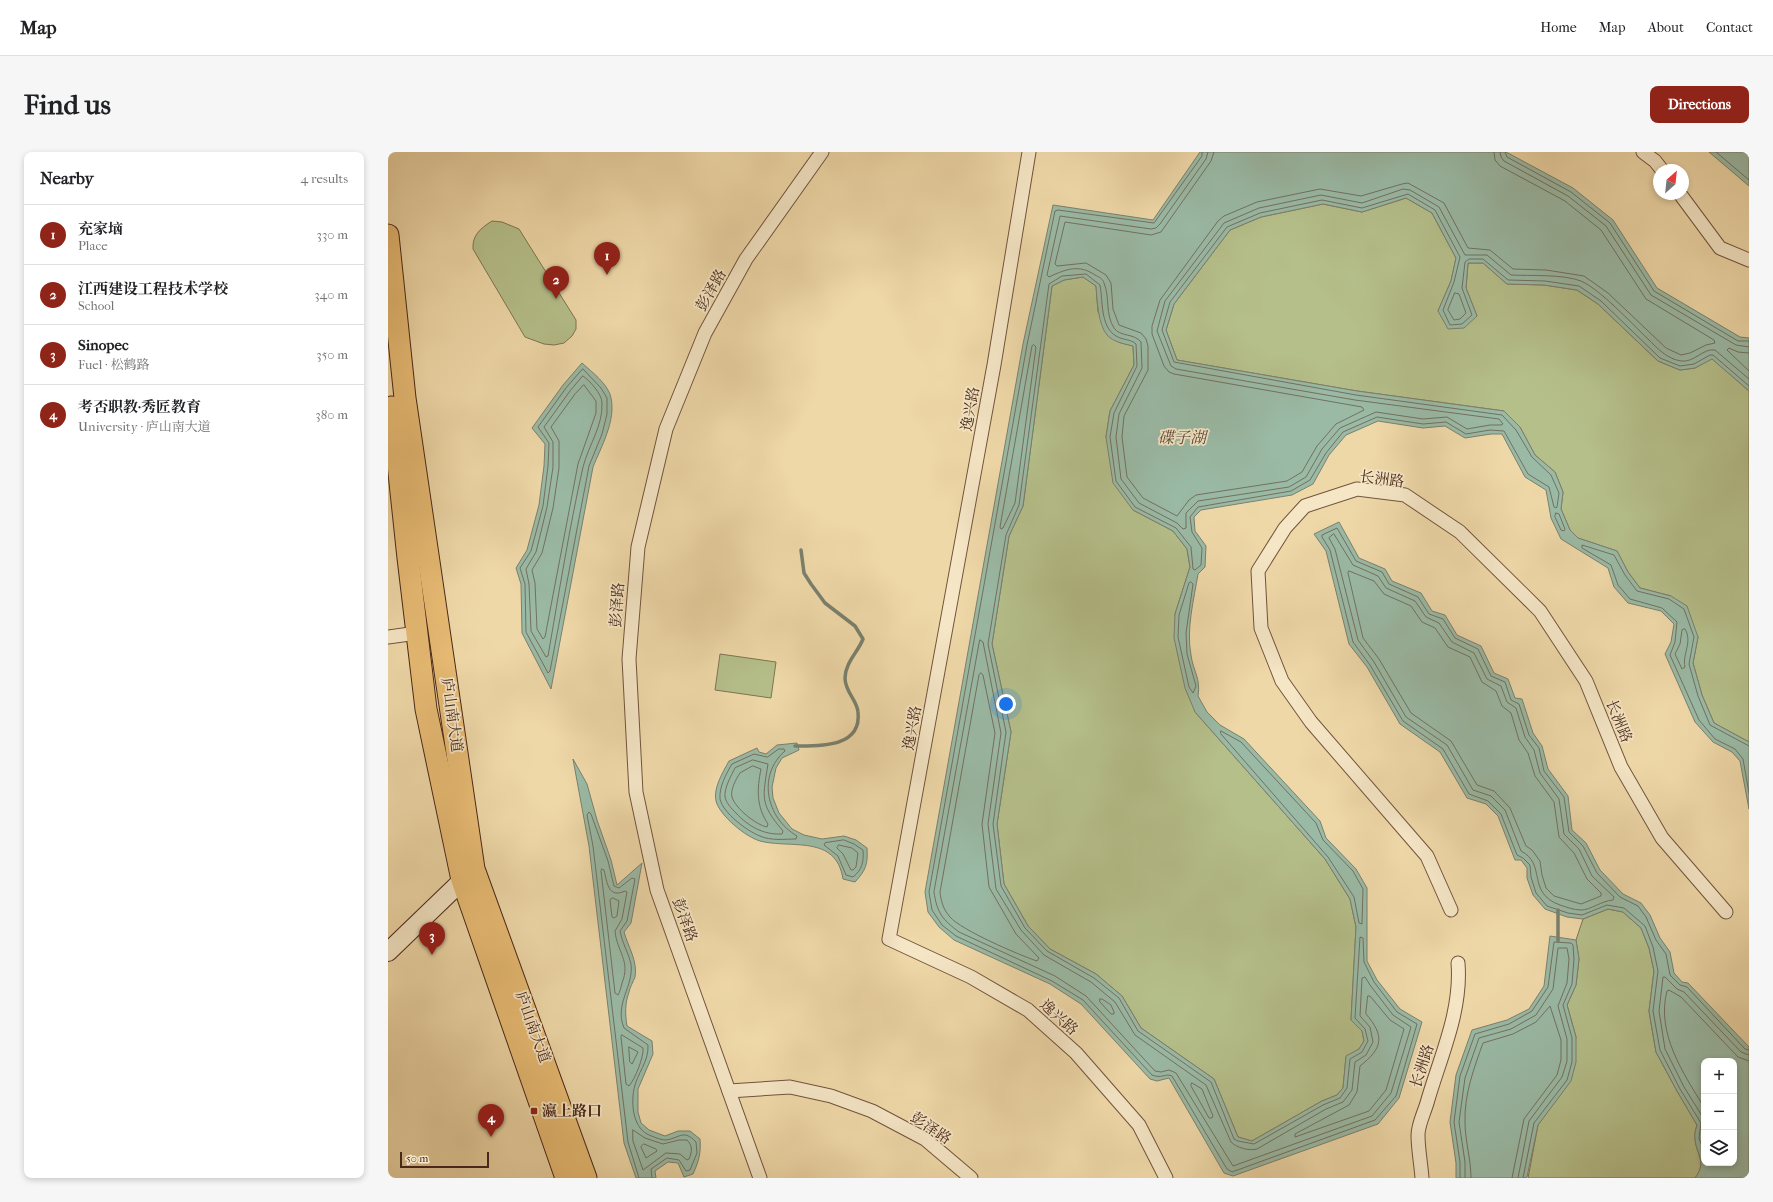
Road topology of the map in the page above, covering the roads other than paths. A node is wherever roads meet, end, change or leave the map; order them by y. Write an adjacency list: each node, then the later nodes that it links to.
1 (822, 152): 16 (street, 彭泽路)
2 (1029, 152): 21 (street, 逸兴路)
3 (1643, 152): 4 (street)
4 (1657, 164)
5 (1684, 200): 7 (street)
6 (388, 235): 11 (highway, 庐山南大道)
7 (1749, 260)
8 (388, 362): 9 (highway, 庐山南大道)
9 (417, 633): 10 (street); 11 (highway, 庐山南大道)
10 (388, 637)
11 (468, 874): 14 (main road); 17 (highway, 庐山南大道); 18 (highway, 庐山南大道)
12 (1451, 910): 13 (street, 长洲路)
13 (1726, 912)
14 (388, 952)
15 (1458, 963): 22 (street, 长洲路)
16 (729, 1091): 19 (street, 彭泽路); 20 (street, 彭泽路)
17 (566, 1178)
18 (586, 1178)
19 (760, 1178)
20 (972, 1178)
21 (1166, 1178)
22 (1422, 1178)

